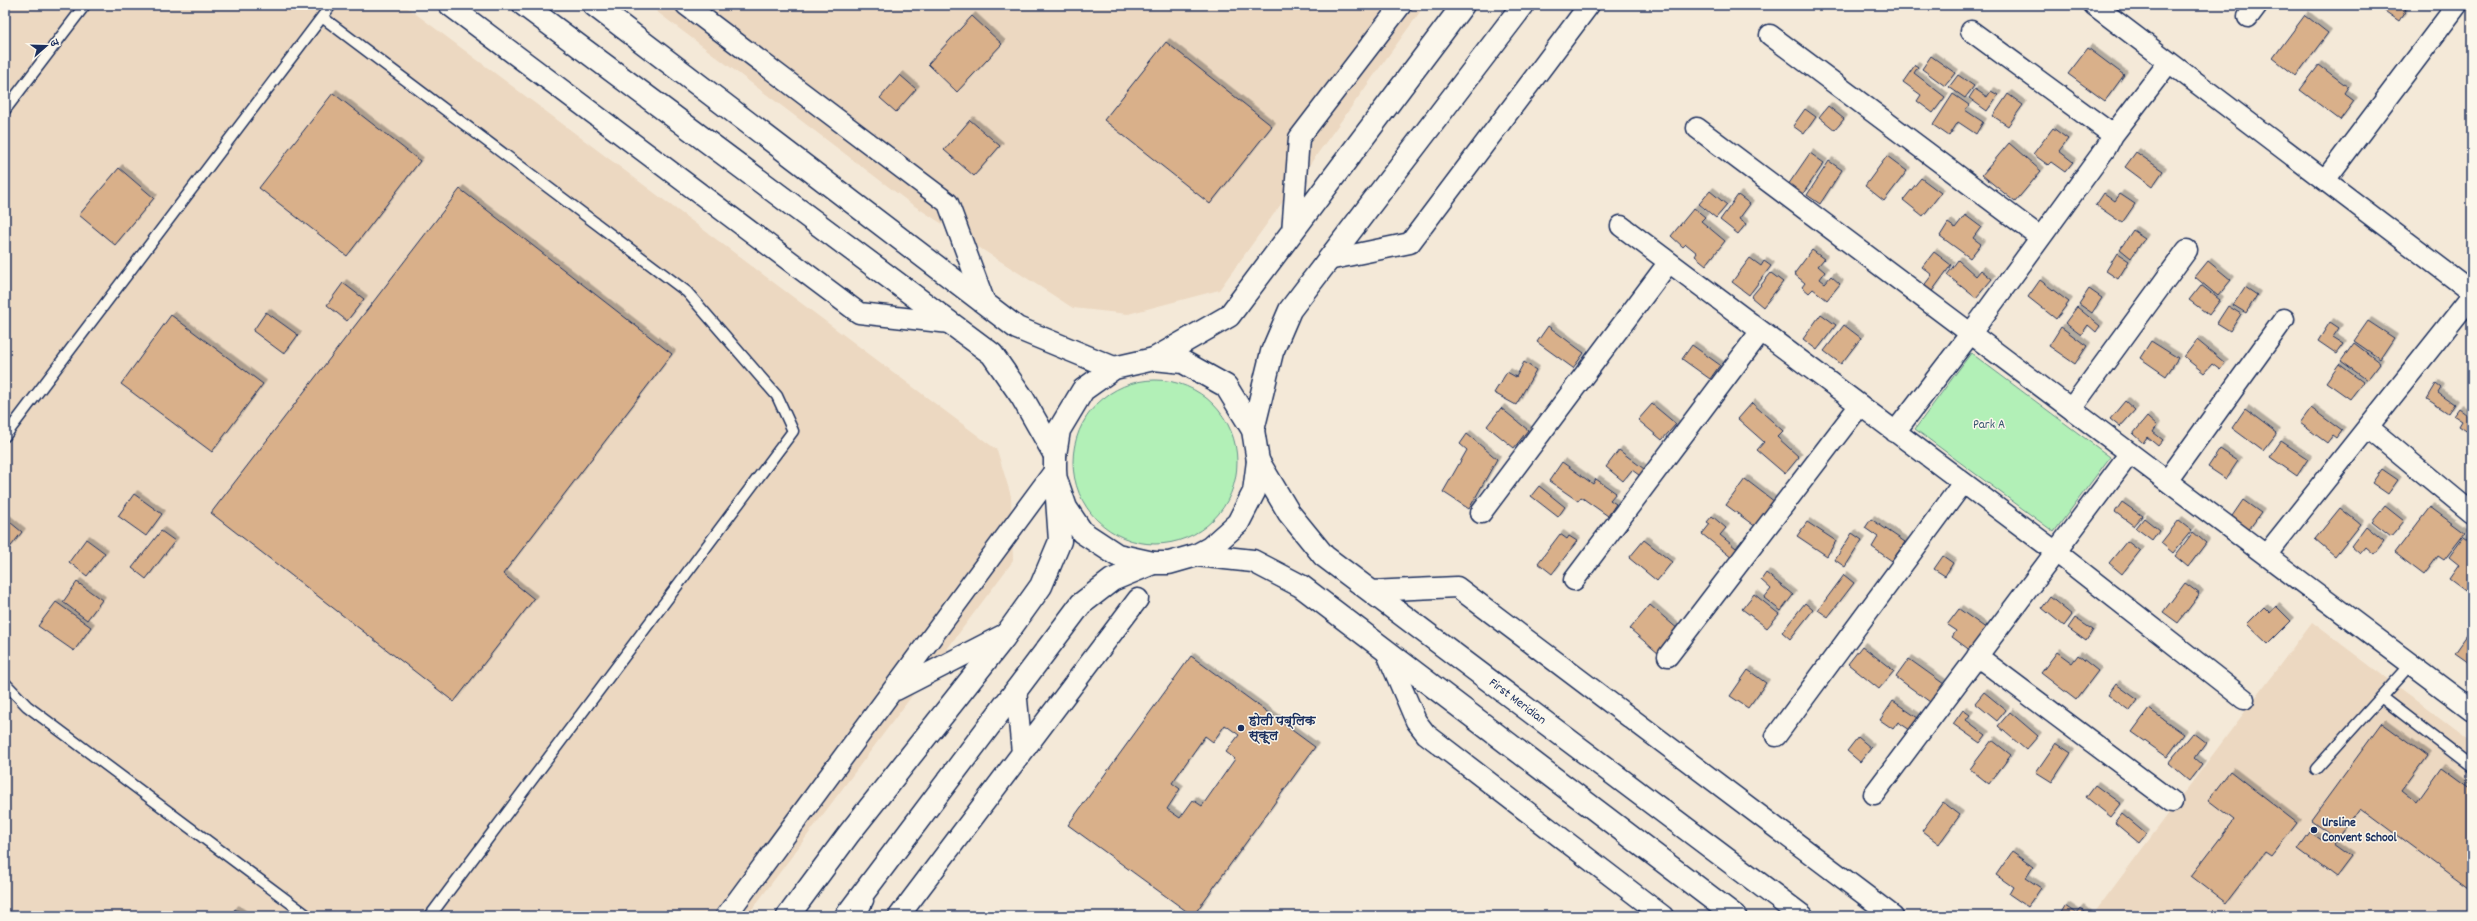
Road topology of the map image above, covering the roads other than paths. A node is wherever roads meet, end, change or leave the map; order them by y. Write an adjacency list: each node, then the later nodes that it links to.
1 (85, 5): 17 (lane)
2 (331, 5): 13 (lane)
3 (449, 5): 31 (street)
4 (524, 5): 31 (street)
5 (594, 5): 29 (street)
6 (686, 5): 29 (street)
7 (1401, 5): 22 (street)
8 (1463, 5): 22 (street)
9 (1523, 5): 25 (street)
10 (1589, 5): 25 (street)
11 (2094, 5): 16 (street)
12 (2457, 5): 20 (street)
13 (322, 17): 41 (lane); 75 (lane)
14 (1971, 31): 19 (street)
15 (1770, 35): 23 (street)
16 (2169, 62): 19 (street); 20 (street)
17 (5, 110)
18 (1697, 128): 33 (street)
19 (2113, 135): 23 (street)
20 (2325, 180): 27 (street)
21 (1621, 226): 26 (street)
22 (1292, 234): 34 (street)
23 (2040, 237): 33 (street)
24 (2187, 250): 37 (street)
25 (1328, 260): 39 (street)
26 (1670, 262): 32 (street); 47 (street)
27 (2472, 292)
28 (2472, 296): 38 (street)
29 (985, 303): 35 (street)
30 (2284, 319): 45 (street)
31 (950, 323): 44 (street)
32 (1761, 331): 36 (street); 53 (street)
33 (1971, 333): 37 (street); 40 (street)
34 (1154, 358): 35 (street); 39 (street)
35 (1114, 368): 44 (street)
36 (1860, 405): 40 (street); 58 (street)
37 (2071, 408): 42 (street)
38 (2368, 427): 48 (street); 51 (street)
39 (1253, 430): 43 (street)
40 (1895, 432): 46 (street)
41 (5, 436)
42 (2130, 453): 45 (street); 49 (street)
43 (1258, 462): 50 (street); 54 (street, First Meridian)
44 (1055, 468): 52 (street); 56 (street); 63 (street)
45 (2168, 481): 51 (street)
46 (1963, 483): 49 (street); 67 (street)
47 (1481, 513)
48 (2472, 513)
49 (2056, 552): 59 (street); 65 (street)
50 (1197, 555): 52 (street); 57 (street)
51 (2266, 555): 60 (street)
52 (1153, 563): 62 (street)
53 (1574, 580)
54 (1370, 591): 83 (street, First Meridian); 84 (street)
55 (1138, 599): 68 (street)
56 (1007, 633): 63 (street); 77 (street)
57 (1386, 651): 81 (street); 82 (street)
58 (1668, 656)
59 (1977, 656): 71 (street); 72 (street)
60 (2411, 664): 64 (lane); 66 (street)
61 (5, 683): 74 (lane)
62 (1016, 689): 68 (street); 73 (street)
63 (892, 692): 76 (street)
64 (2381, 697): 69 (lane); 70 (lane)
65 (2244, 699)
66 (2472, 710)
67 (1776, 736)
68 (1022, 753): 80 (street)
69 (2472, 767)
70 (2316, 769)
71 (1874, 794)
72 (2172, 802)
73 (891, 856): 78 (street); 79 (lane)
74 (308, 916)
75 (430, 916)
76 (726, 916)
77 (788, 916)
78 (846, 916)
79 (861, 916)
80 (899, 916)
81 (1663, 916)
82 (1735, 916)
83 (1802, 916)
84 (1893, 916)

